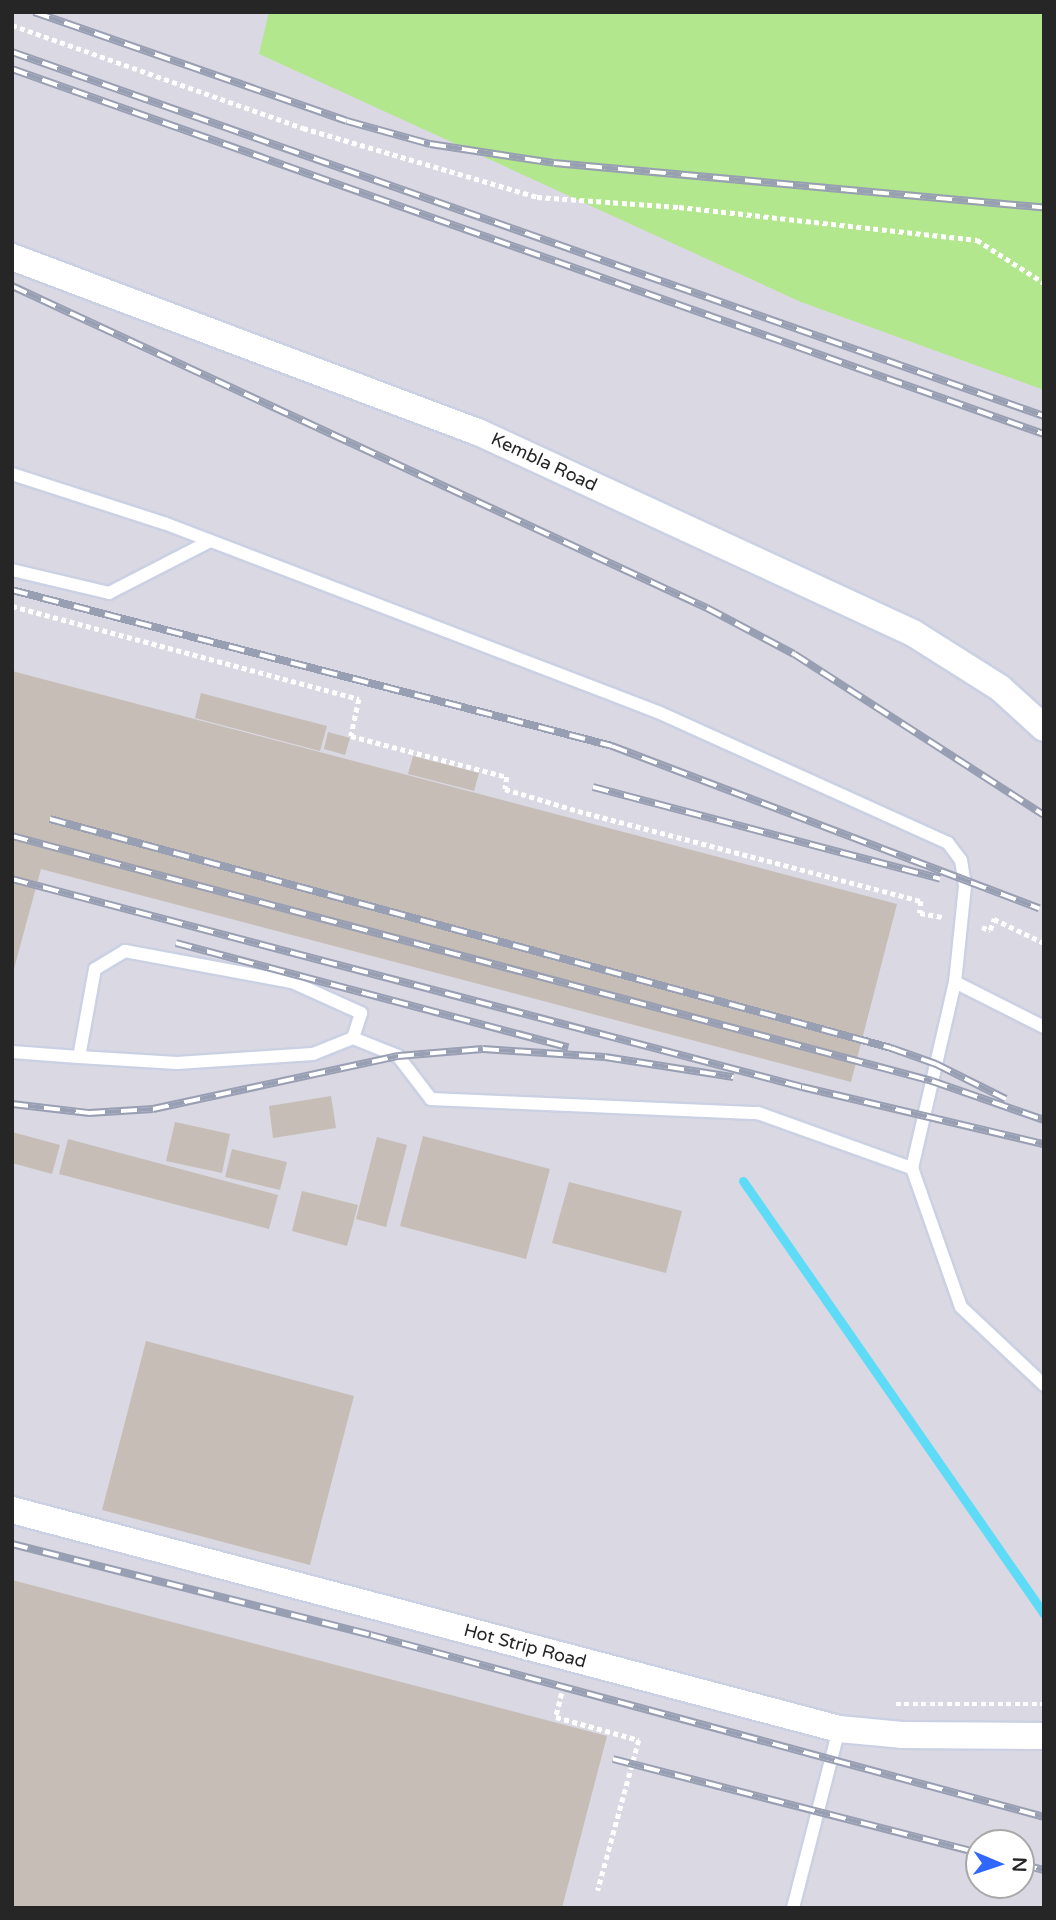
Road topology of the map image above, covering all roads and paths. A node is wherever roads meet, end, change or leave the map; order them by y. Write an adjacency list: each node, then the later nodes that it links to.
1 (12, 25): 3 (path)
2 (12, 257): 8 (street, Kembla Road)
3 (1044, 283)
4 (12, 474): 5 (lane)
5 (211, 541): 6 (lane); 9 (lane)
6 (12, 570)
7 (12, 606): 9 (path)
8 (1044, 728)
9 (961, 920): 10 (path); 11 (lane)
10 (1044, 943)
11 (955, 982): 12 (lane); 16 (lane)
12 (1044, 1027)
13 (353, 1038): 15 (lane); 15 (lane); 16 (lane)
14 (12, 1052): 15 (lane)
15 (79, 1058)
16 (912, 1168): 17 (lane)
17 (1044, 1385)
18 (12, 1510): 19 (street, Hot Strip Road)
19 (572, 1659): 20 (street, Hot Strip Road); 22 (path)
20 (839, 1729): 21 (street, Hot Strip Road); 23 (lane)
21 (1044, 1736)
22 (598, 1890)
23 (797, 1906)

